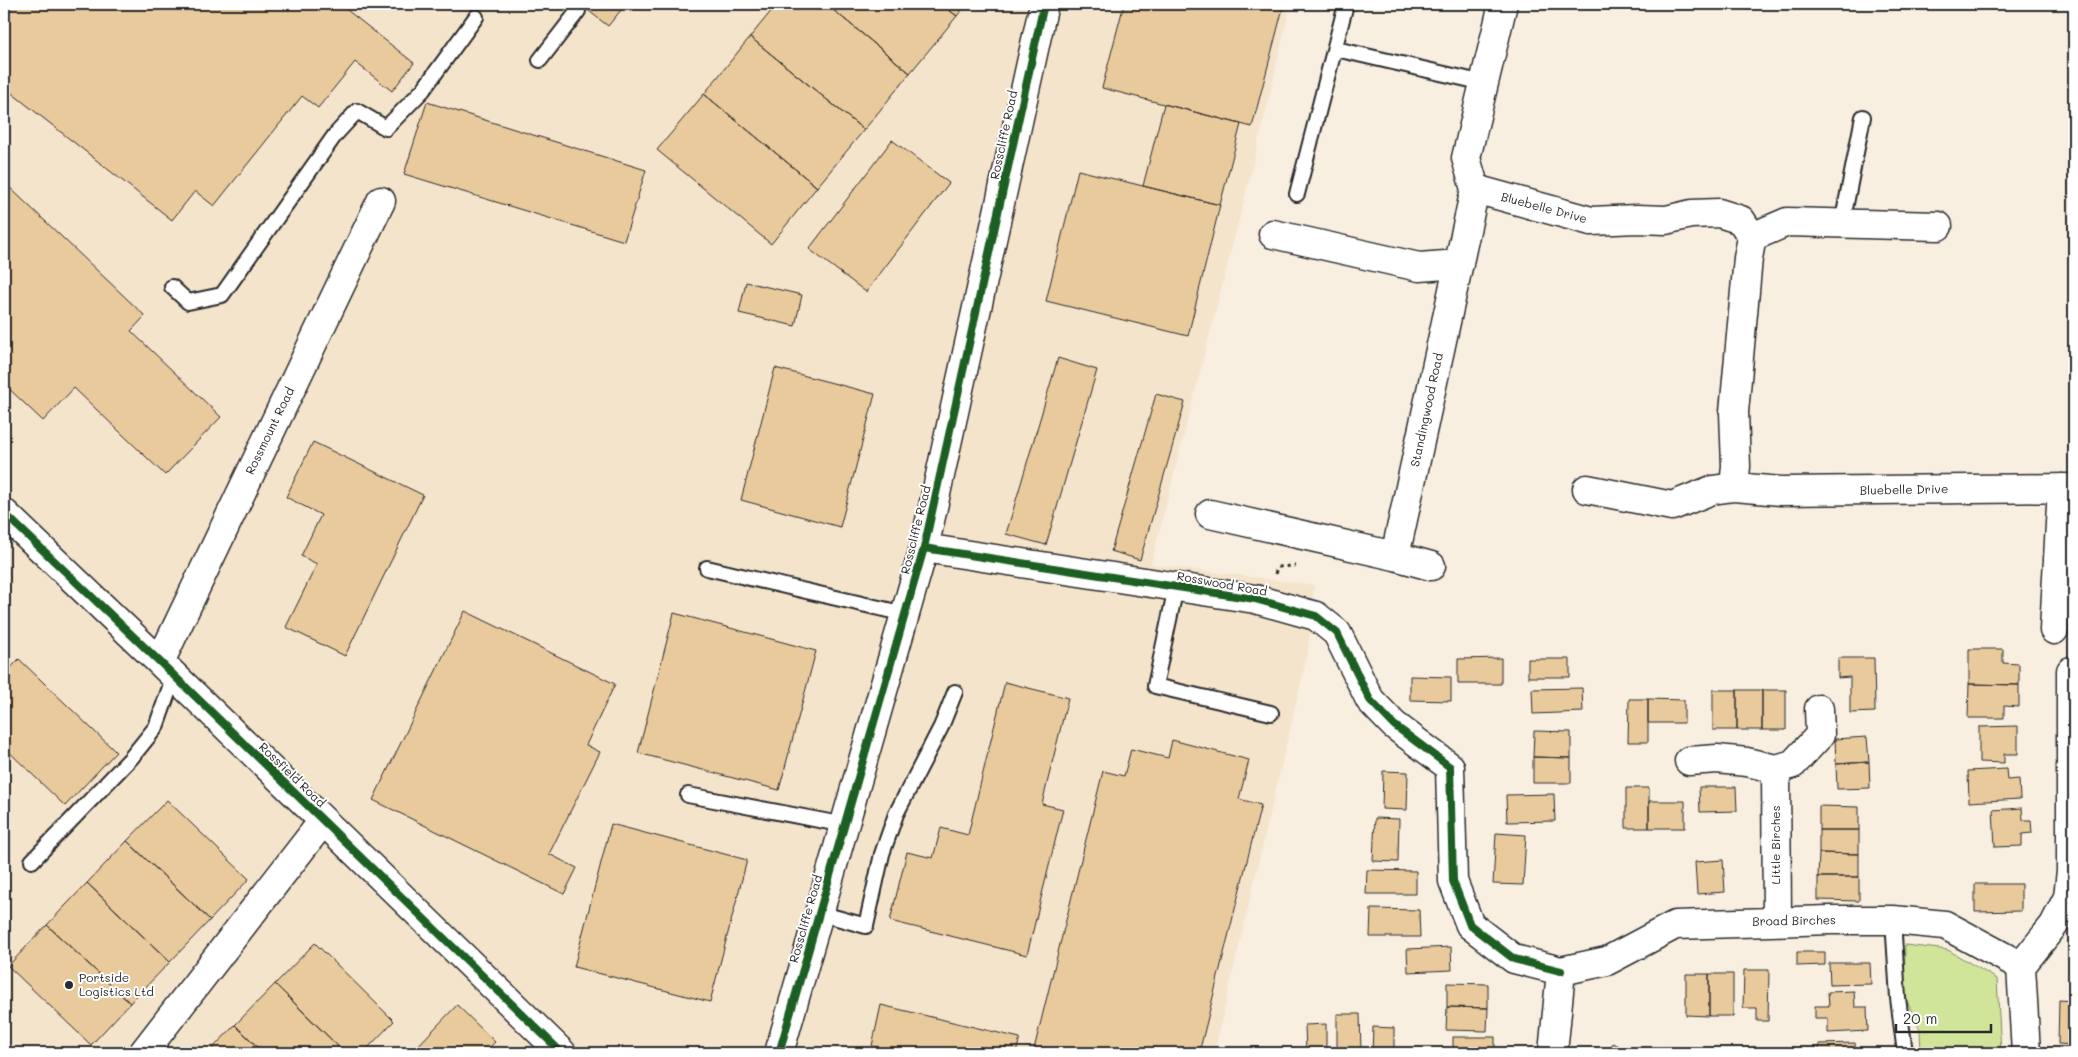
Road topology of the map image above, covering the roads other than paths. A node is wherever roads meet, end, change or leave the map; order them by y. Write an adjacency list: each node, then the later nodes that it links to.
1 (1044, 4): 24 (street, Rosscliffe Road)
2 (1346, 4): 6 (lane)
3 (1503, 4): 8 (street, Standingwood Road)
4 (578, 11): 7 (lane)
5 (476, 17): 18 (lane)
6 (1336, 49): 8 (lane); 11 (lane)
7 (540, 60)
8 (1484, 83): 10 (street, Standingwood Road)
9 (1863, 117): 13 (lane)
10 (1475, 189): 16 (street, Bluebelle Drive); 17 (street, Standingwood Road)
11 (1297, 194)
12 (381, 201): 31 (street, Rossmount Road)
13 (1842, 224): 14 (street); 16 (street)
14 (1938, 226)
15 (1273, 234): 17 (street)
16 (1752, 237): 19 (street)
17 (1459, 264): 25 (street, Standingwood Road)
18 (172, 287)
19 (1734, 487): 20 (street, Bluebelle Drive); 21 (street, Bluebelle Drive)
20 (2068, 488): 30 (street)
21 (1587, 489)
22 (4, 513): 31 (street, Rossfield Road)
23 (1210, 514): 25 (street)
24 (924, 548): 28 (street, Rosswood Road); 29 (street, Rosscliffe Road)
25 (1395, 556): 26 (street)
26 (1431, 566)
27 (707, 568): 29 (lane)
28 (1176, 587): 35 (lane); 47 (street, Rosswood Road)
29 (905, 614): 41 (street, Rosscliffe Road)
30 (2054, 630)
31 (167, 669): 40 (street, Rossfield Road); 42 (lane)
32 (2071, 671): 37 (street)
33 (955, 692): 43 (lane)
34 (1818, 709): 38 (street)
35 (1272, 714)
36 (1689, 761): 38 (street)
37 (2073, 761): 46 (street)
38 (1776, 769): 45 (street, Little Birches)
39 (688, 795): 41 (lane)
40 (323, 821): 48 (street); 49 (street, Rossfield Road)
41 (845, 825): 43 (street, Rosscliffe Road)
42 (32, 861)
43 (820, 913): 50 (street, Rosscliffe Road)
44 (1893, 920): 45 (street, Broad Birches); 46 (street, Broad Birches); 52 (lane)
45 (1777, 921): 47 (street, Broad Birches)
46 (2021, 966): 53 (street)
47 (1561, 971): 51 (street)
48 (143, 1053)
49 (562, 1053)
50 (779, 1053)
51 (1553, 1053)
52 (1905, 1053)
53 (2026, 1053)

